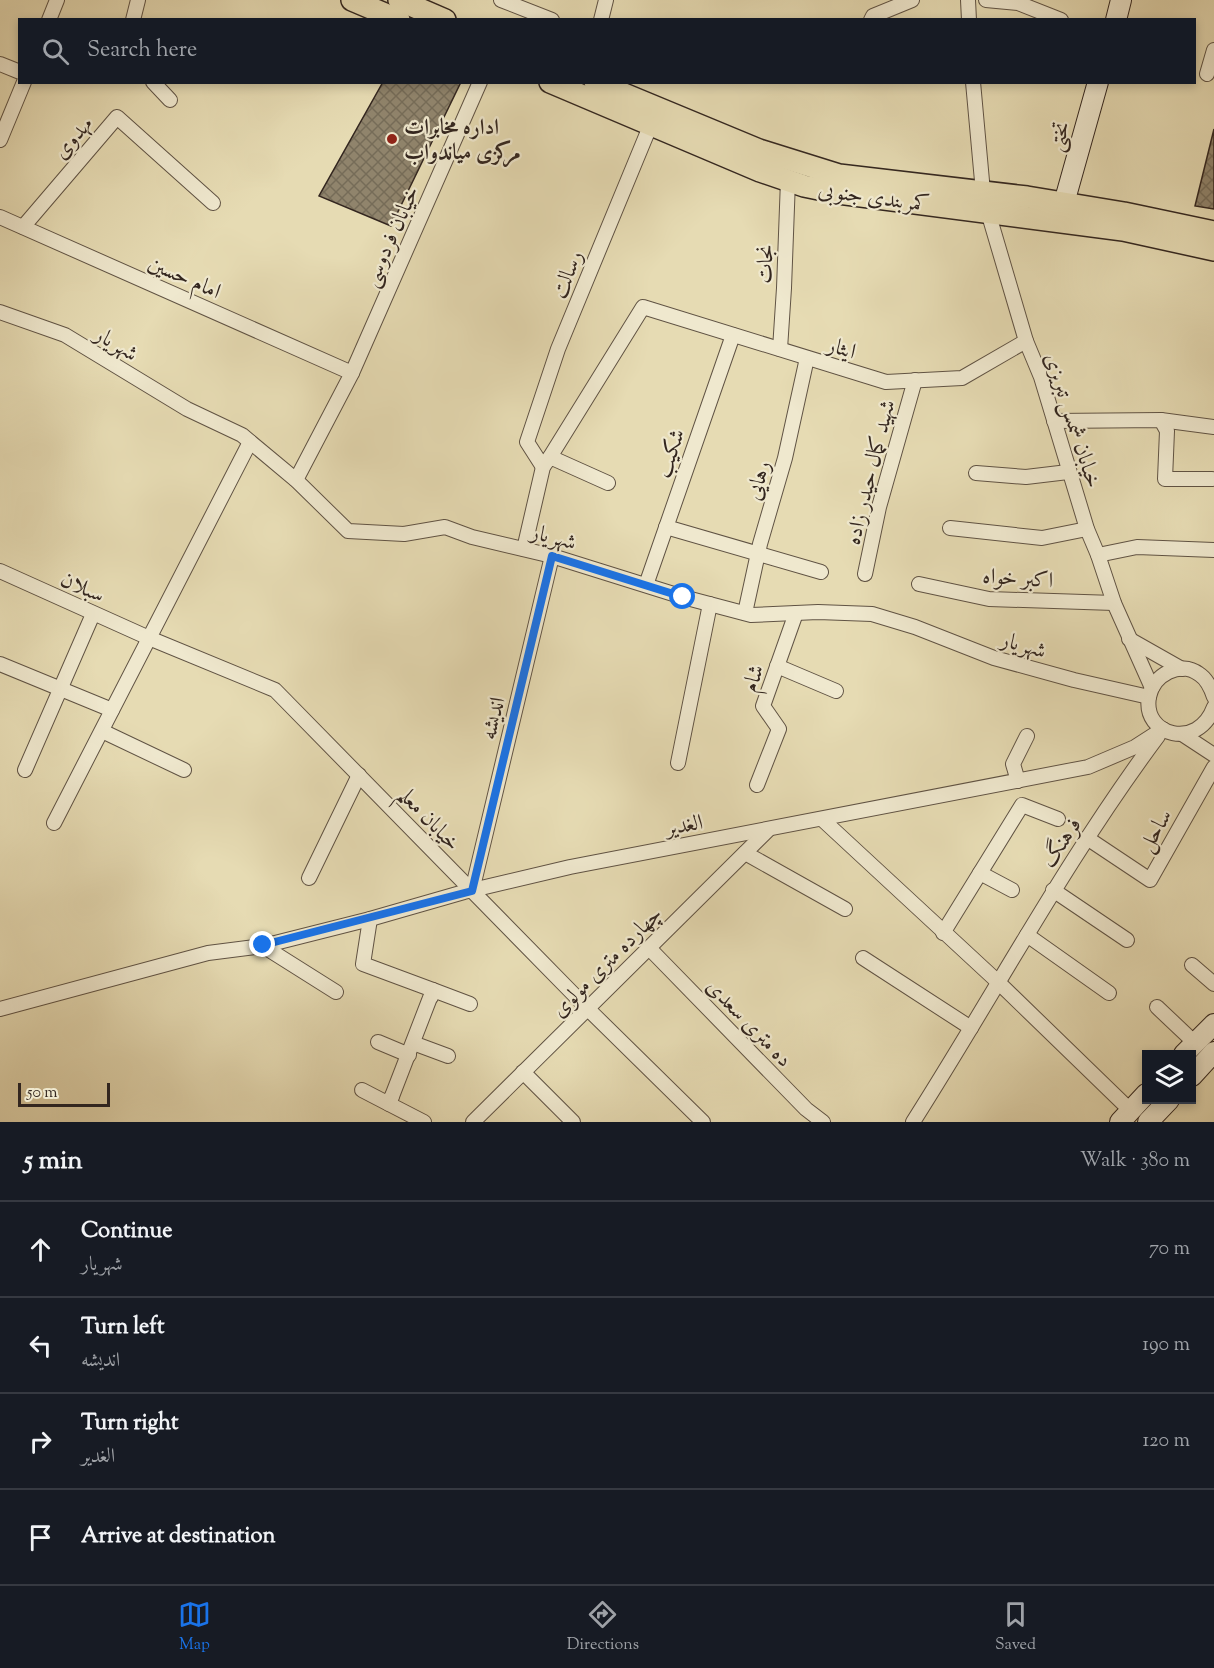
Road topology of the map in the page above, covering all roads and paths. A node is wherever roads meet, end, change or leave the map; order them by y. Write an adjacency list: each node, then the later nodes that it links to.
1 (57, 0): 13 (street)
2 (138, 0): 14 (street)
3 (352, 0): 15 (main road)
4 (399, 0): 16 (main road)
5 (501, 0): 12 (street)
6 (541, 0): 12 (street)
7 (606, 0): 18 (street)
8 (912, 0): 19 (street)
9 (968, 0): 20 (street)
10 (986, 0): 21 (street)
11 (1121, 0): 22 (main road)
12 (536, 13): 17 (street)
13 (50, 18)
14 (134, 18)
15 (394, 18)
16 (440, 18)
17 (547, 18)
18 (602, 18)
19 (872, 18)
20 (969, 18)
21 (1056, 18)
22 (1116, 18)
23 (1214, 50): 26 (street)
24 (0, 64): 25 (street)
25 (18, 71)
26 (1205, 74)
27 (23, 84): 35 (street)
28 (155, 84): 34 (street)
29 (479, 84): 51 (street, خیابان فردوسی)
30 (555, 84): 36 (main road, کمربندی جنوبی)
31 (600, 84): 39 (main road, کمربندی جنوبی)
32 (973, 84): 39 (street, خیابان شمس تبریزی)
33 (1097, 84): 41 (main road, تختی)
34 (170, 100)
35 (4, 121): 37 (street)
36 (651, 124): 38 (main road, کمربندی جنوبی); 57 (street, رسالت)
37 (0, 140)
38 (788, 180): 39 (main road, کمربندی جنوبی); 49 (street, نجات)
39 (985, 202): 41 (main road, کمربندی جنوبی); 45 (main road, کمربندی جنوبی); 48 (street, خیابان شمس تبریزی)
40 (213, 203): 43 (street, مهدوی)
41 (1064, 203): 44 (main road, کمربندی جنوبی)
42 (0, 217): 43 (street, امام حسین)
43 (23, 227): 51 (street, امام حسین)
44 (1214, 232)
45 (1214, 250)
46 (0, 312): 56 (street, شهریار)
47 (733, 335): 49 (street, ایثار); 57 (street, ایثار); 63 (street, شکیب)
48 (1026, 341): 52 (street, ایثار); 54 (street, خیابان شمس تبریزی)
49 (780, 349): 50 (street, ایثار)
50 (807, 358): 52 (street, ایثار); 68 (street, رهایی)
51 (352, 373): 61 (street, خیابان فردوسی)
52 (915, 380): 73 (street, شهید کمال حیدر زاده)
53 (1161, 420): 54 (street); 55 (street); 60 (street)
54 (1054, 421): 58 (street, خیابان شمس تبریزی)
55 (1214, 427)
56 (250, 442): 61 (street, شهریار); 81 (street)
57 (547, 462): 62 (street); 66 (street)
58 (1068, 472): 59 (street); 65 (street, خیابان شمس تبریزی)
59 (976, 474)
60 (1212, 479)
61 (296, 480): 66 (street, شهریار)
62 (608, 483)
63 (666, 527): 68 (street); 75 (street, شکیب)
64 (950, 528): 65 (street)
65 (1087, 529): 69 (street, خیابان شمس تبریزی)
66 (524, 549): 70 (street, شهریار)
67 (1214, 550): 69 (street)
68 (758, 553): 72 (street); 78 (street, رهایی)
69 (1098, 555): 76 (street, خیابان شمس تبریزی)
70 (552, 556): 75 (street, شهریار); 114 (street, اندیشه)
71 (0, 571): 80 (street, سبلان)
72 (821, 572)
73 (865, 574)
74 (919, 584): 76 (street, اکبر خواه)
75 (646, 585): 77 (street, شهریار)
76 (1114, 603): 82 (street, خیابان شمس تبریزی)
77 (710, 604): 78 (street, شهریار); 97 (street)
78 (745, 613): 79 (street, شهریار)
79 (796, 613): 84 (street, شام); 89 (street, شهریار)
80 (93, 614): 81 (street, سبلان); 87 (street)
81 (149, 638): 91 (street); 101 (street, خیابان معلم)
82 (1129, 639): 85 (street); 89 (street, خیابان شمس تبریزی)
83 (0, 664): 87 (street)
84 (777, 666): 88 (street); 103 (street, شام)
85 (1182, 669): 86 (street); 89 (street)
86 (1212, 688)
87 (60, 690): 91 (street); 99 (street)
88 (836, 691)
89 (1150, 693): 92 (street, خیابان شمس تبریزی)
90 (1214, 707): 94 (street)
91 (112, 710): 93 (street)
92 (1163, 729): 94 (street); 102 (street, الغدیر); 108 (street, فرهنگ)
93 (102, 731): 100 (street); 106 (street)
94 (1182, 734): 96 (street)
95 (1027, 736): 102 (street)
96 (1214, 755)
97 (678, 763)
98 (1214, 767): 108 (street, ساحل)
99 (25, 770)
100 (184, 770)
101 (359, 776): 111 (street); 114 (street, خیابان معلم)
102 (1018, 781): 105 (street, الغدیر)
103 (757, 785)
104 (1058, 819): 110 (street)
105 (823, 820): 107 (street, الغدیر); 117 (street)
106 (54, 823)
107 (768, 830): 109 (street, چهارده متری مولوی); 114 (street, الغدیر)
108 (1087, 838): 113 (street, فرهنگ)
109 (745, 853): 115 (street); 121 (street, چهارده متری مولوی)
110 (980, 873): 112 (street); 117 (street)
111 (309, 878)
112 (1012, 890)
113 (1053, 890): 118 (street, فرهنگ); 119 (street)
114 (472, 891): 116 (street, الغدیر); 132 (street, خیابان معلم)
115 (844, 909)
116 (370, 919): 120 (street, الغدیر); 126 (street)
117 (943, 933): 124 (street)
118 (1027, 936): 124 (street, فرهنگ); 128 (street)
119 (1127, 940)
120 (263, 945): 127 (street); 131 (street, الغدیر)
121 (649, 948): 132 (street, چهارده متری مولوی); 151 (street, ده متری سعدی)
122 (863, 958): 134 (street)
123 (1192, 965): 125 (street)
124 (998, 982): 134 (street, فرهنگ); 146 (street)
125 (1214, 984)
126 (434, 990): 129 (street); 136 (street); 144 (street)
127 (336, 992)
128 (1109, 993)
129 (470, 1004)
130 (1157, 1007): 137 (street)
131 (0, 1009)
132 (588, 1009): 141 (street, چهارده متری مولوی); 150 (street, خیابان معلم)
133 (1214, 1024): 137 (main road)
134 (971, 1028): 152 (street, فرهنگ)
135 (378, 1042): 136 (street)
136 (411, 1049): 139 (street); 144 (street)
137 (1190, 1049)
138 (1214, 1052): 140 (main road)
139 (448, 1056)
140 (1196, 1071)
141 (523, 1072): 148 (street, چهارده متری مولوی); 149 (street)
142 (362, 1090): 144 (street)
143 (1142, 1098): 146 (main road)
144 (389, 1104): 147 (street)
145 (1165, 1104): 153 (main road)
146 (1125, 1116)
147 (424, 1122)
148 (473, 1122)
149 (573, 1122)
150 (703, 1122)
151 (823, 1122)
152 (914, 1122)
153 (1148, 1122)

